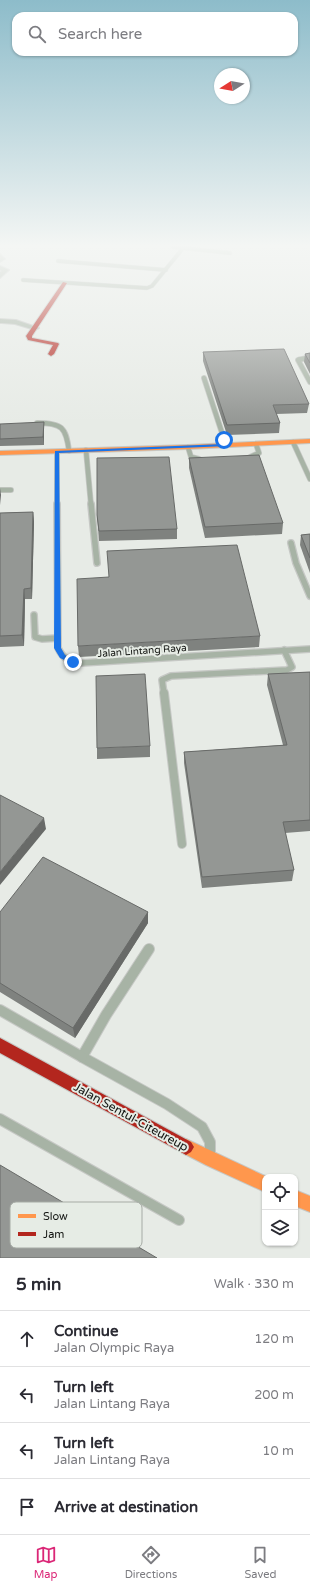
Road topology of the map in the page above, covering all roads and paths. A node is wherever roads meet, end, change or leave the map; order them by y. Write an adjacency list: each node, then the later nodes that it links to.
1 (50, 306): 3 (street)
2 (2, 321): 3 (street)
3 (35, 328): 4 (street)
4 (51, 354)
5 (310, 358): 7 (lane)
6 (204, 378): 12 (lane)
7 (310, 382)
8 (29, 424): 15 (lane)
9 (310, 441): 10 (street)
10 (292, 442): 11 (street); 20 (lane)
11 (256, 444): 12 (street); 18 (lane)
12 (226, 445): 13 (street)
13 (188, 447): 14 (street); 19 (lane)
14 (86, 450): 15 (street); 24 (lane)
15 (69, 451): 16 (street)
16 (57, 452): 17 (street); 27 (lane, Jalan Lintang Raya)
17 (0, 453)
18 (248, 457)
19 (202, 459)
20 (310, 479)
21 (0, 490): 22 (lane)
22 (11, 490)
23 (291, 543): 25 (lane)
24 (97, 563)
25 (310, 596)
26 (34, 615): 27 (lane)
27 (58, 638): 29 (lane, Jalan Lintang Raya)
28 (310, 649): 29 (lane, Jalan Lintang Raya)
29 (284, 650): 30 (lane)
30 (182, 844)
31 (149, 949): 34 (lane)
32 (0, 1010): 34 (lane)
33 (0, 1045): 36 (street, Jalan Sentul-Citeureup)
34 (82, 1057): 36 (lane)
35 (0, 1118): 40 (lane)
36 (211, 1160): 37 (street, Jalan Sentul-Citeureup)
37 (262, 1183)
38 (298, 1199): 39 (street)
39 (310, 1204)
40 (179, 1220)

